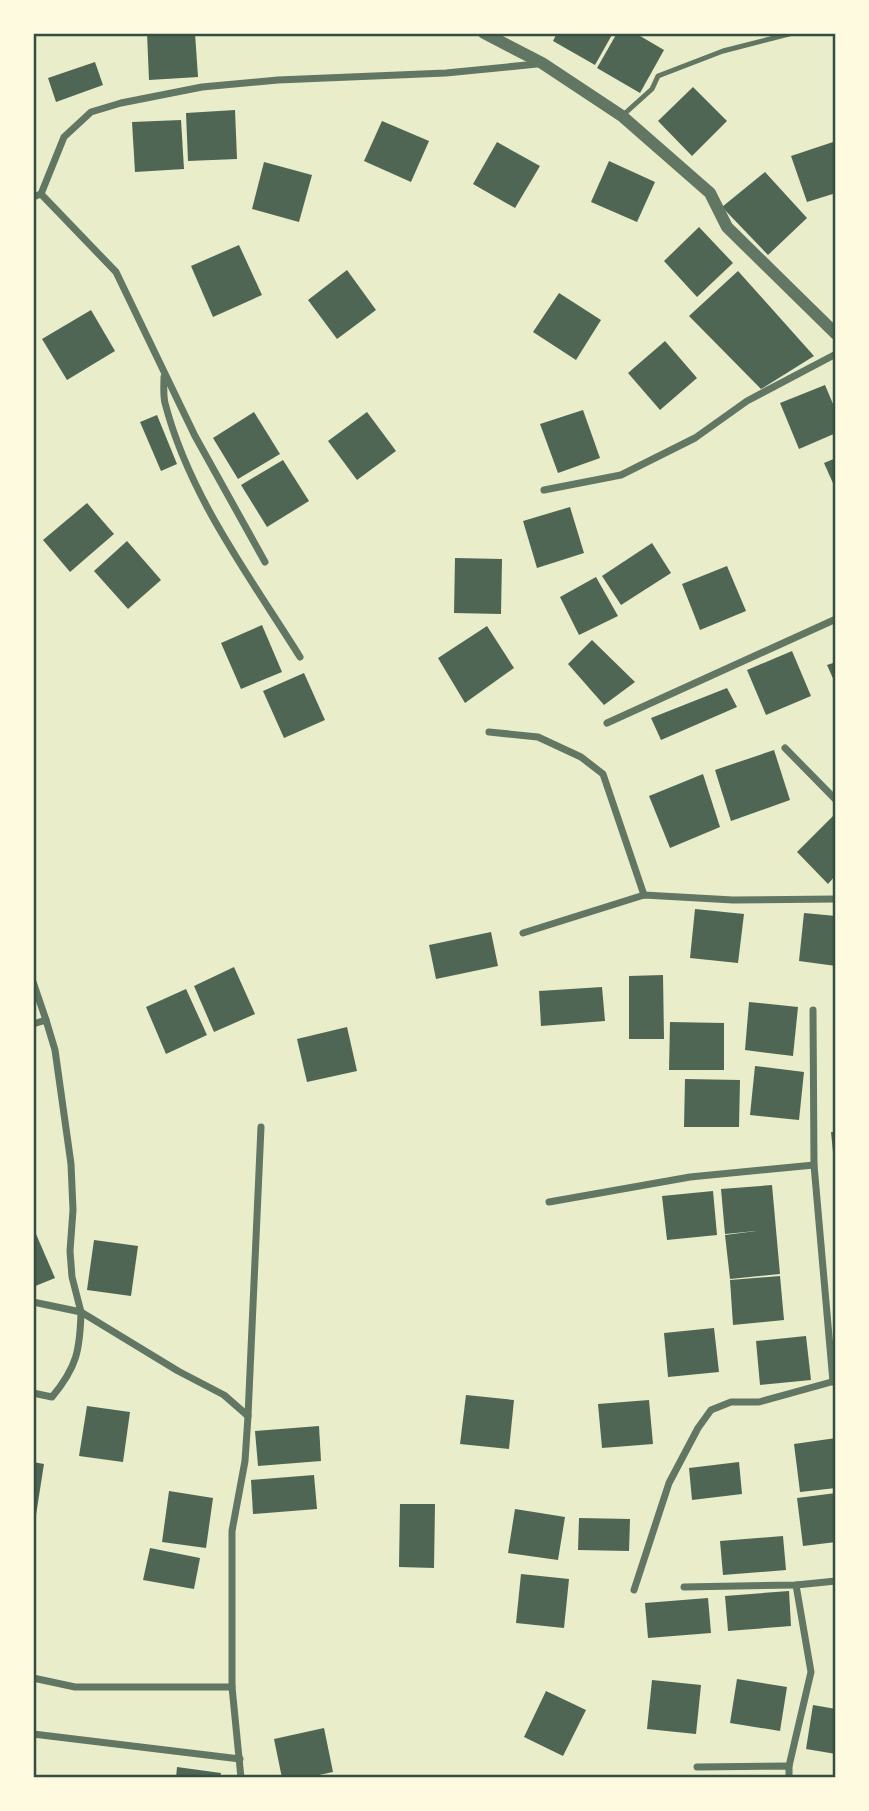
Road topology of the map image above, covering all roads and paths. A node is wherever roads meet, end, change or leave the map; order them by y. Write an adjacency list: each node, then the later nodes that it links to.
1 (484, 33): 3 (street)
2 (793, 33): 4 (lane)
3 (542, 63): 4 (street); 5 (street)
4 (622, 116): 6 (street)
5 (37, 196): 8 (street)
6 (836, 334)
7 (836, 354): 9 (street)
8 (164, 372): 10 (street); 12 (street)
9 (544, 490)
10 (265, 562)
11 (836, 619): 13 (street)
12 (300, 657)
13 (607, 723)
14 (489, 732): 17 (street)
15 (786, 748): 16 (street)
16 (836, 800)
17 (644, 895): 18 (street); 19 (street)
18 (836, 899)
19 (523, 933)
20 (33, 982): 22 (street)
21 (813, 1010): 25 (street)
22 (46, 1020): 23 (street); 28 (street)
23 (33, 1024)
24 (261, 1127): 31 (street)
25 (814, 1165): 26 (street); 29 (street)
26 (549, 1202)
27 (33, 1302): 28 (street)
28 (81, 1312): 30 (street); 31 (street)
29 (834, 1382): 35 (street)
30 (33, 1393)
31 (248, 1416): 37 (street)
32 (836, 1581): 33 (street)
33 (796, 1585): 34 (street); 40 (street)
34 (684, 1587)
35 (634, 1590)
36 (33, 1678): 37 (street)
37 (232, 1687): 39 (street)
38 (33, 1734): 39 (street)
39 (240, 1759): 42 (street)
40 (789, 1766): 41 (street); 43 (street)
41 (697, 1767)
42 (241, 1778)
43 (789, 1778)

